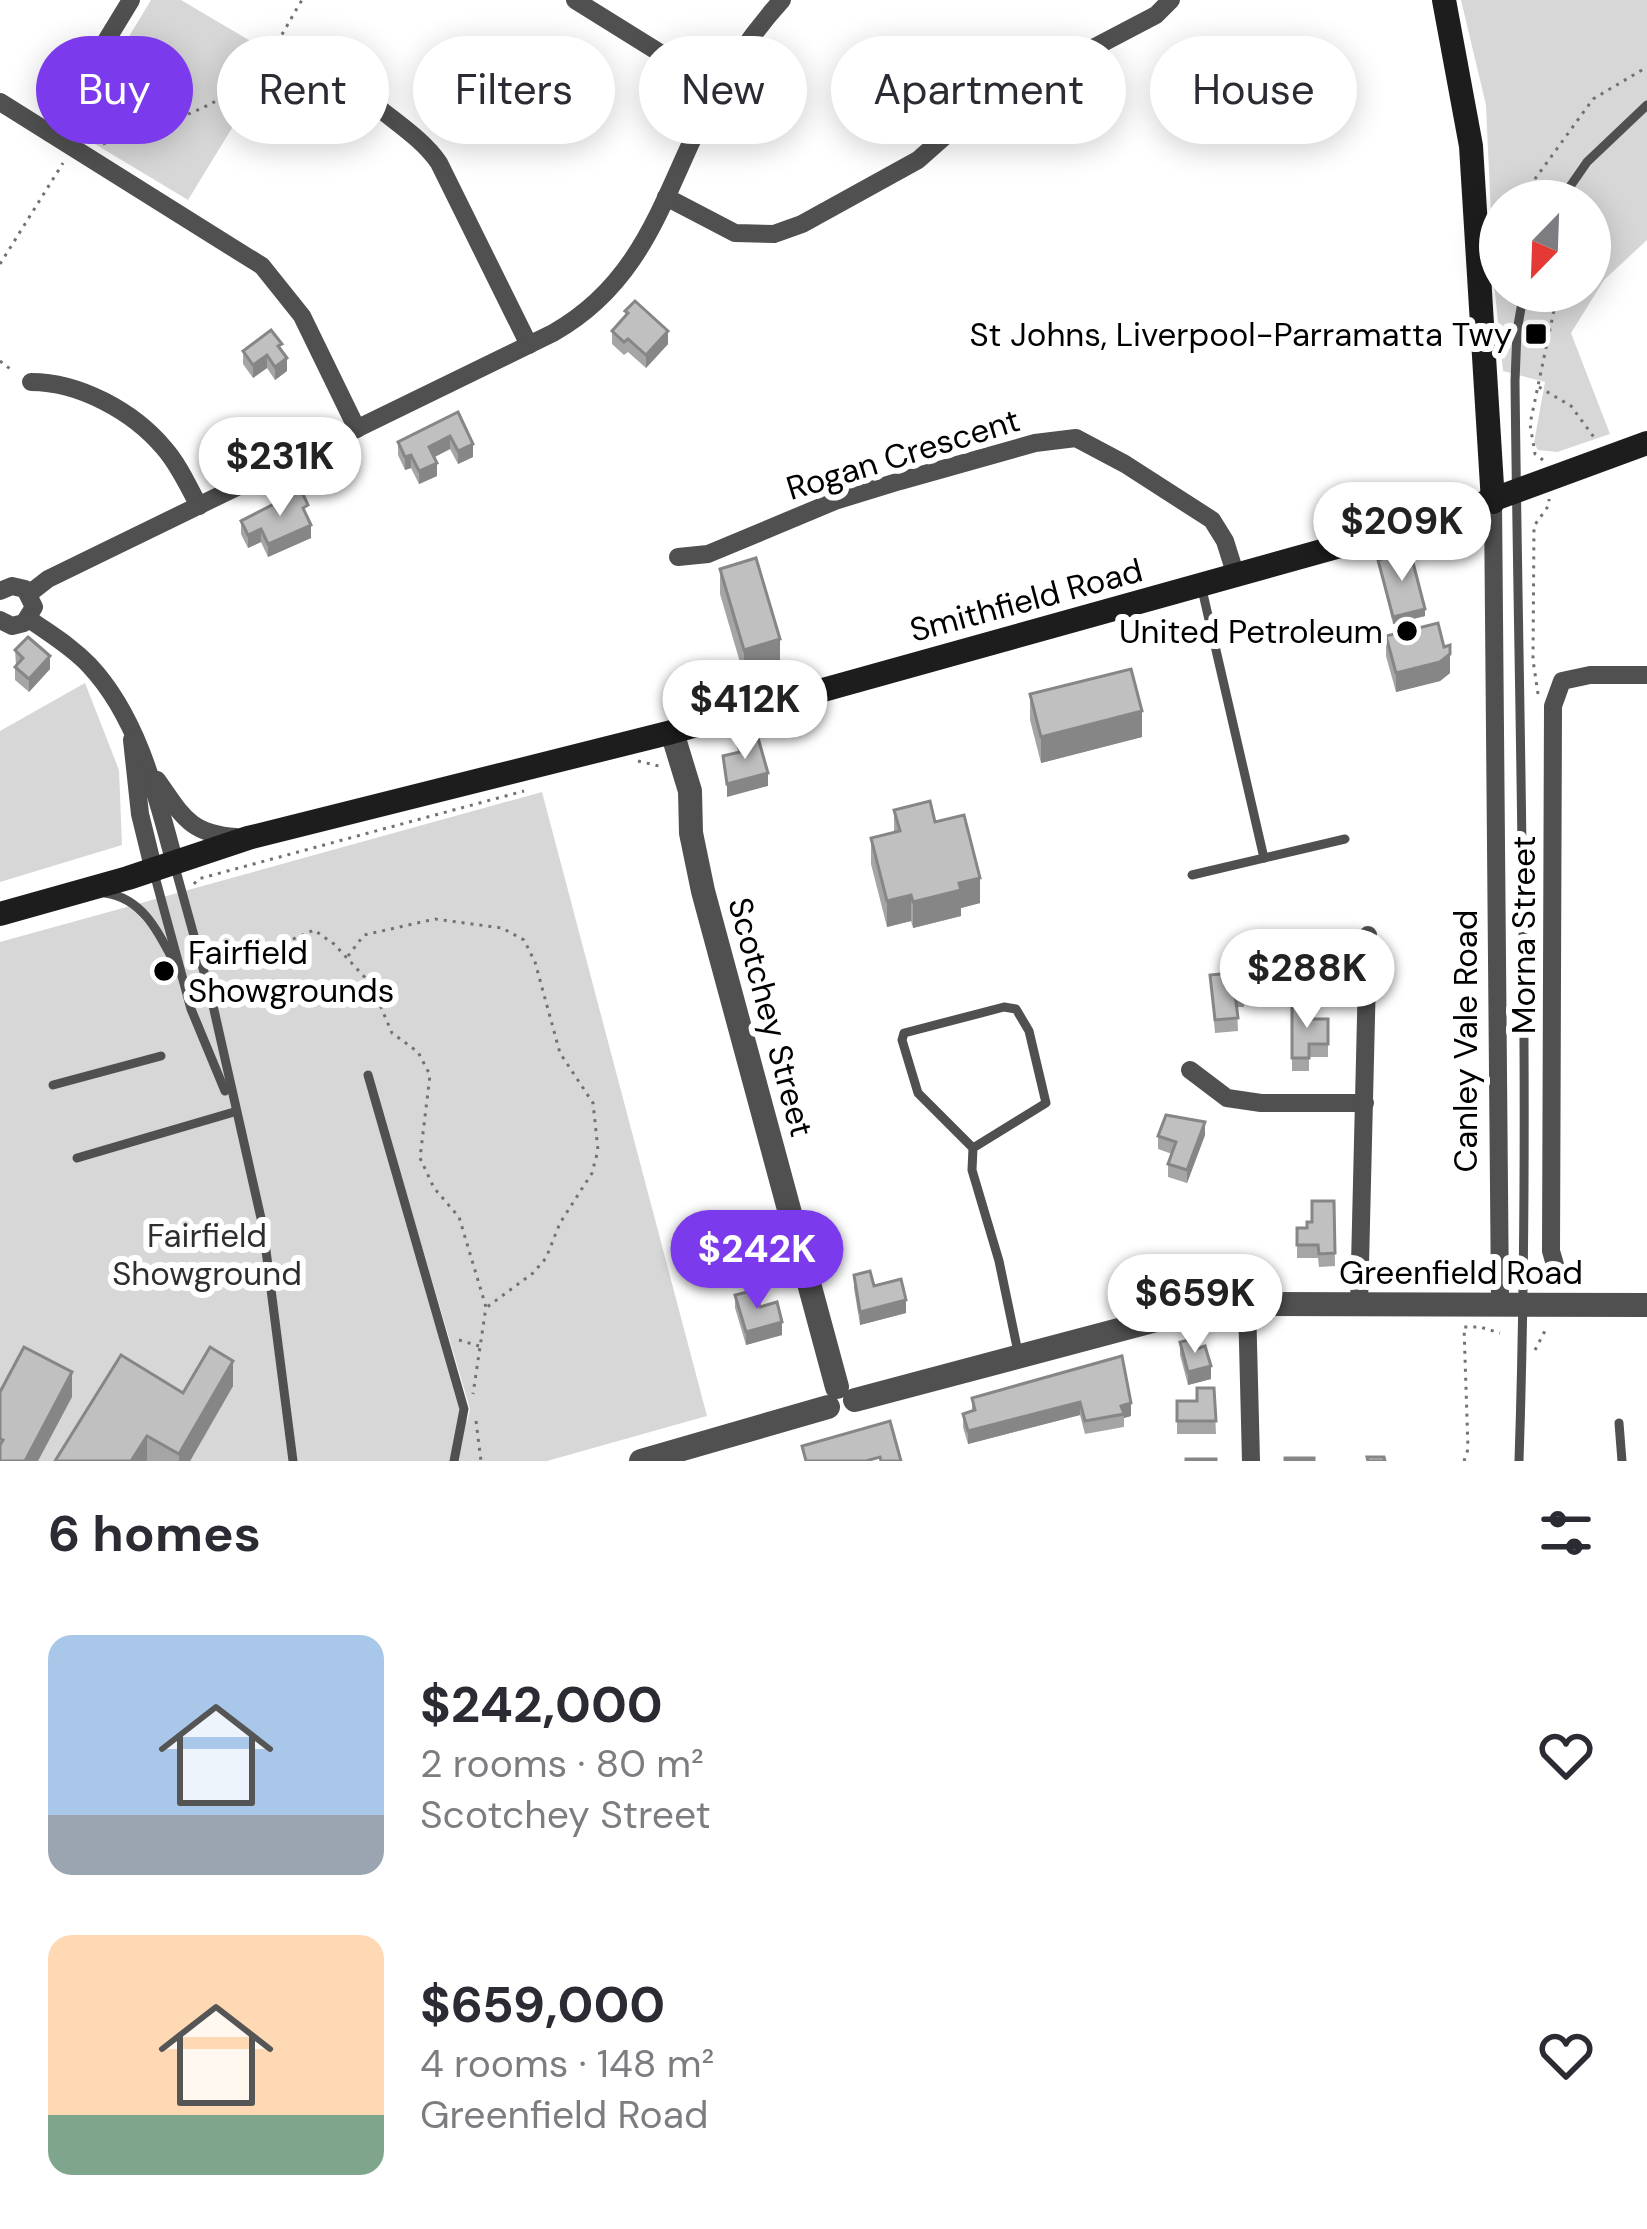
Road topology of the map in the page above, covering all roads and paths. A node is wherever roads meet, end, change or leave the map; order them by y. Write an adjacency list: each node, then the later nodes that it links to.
1 (131, 0): 7 (street)
2 (302, 0): 8 (path)
3 (575, 0): 11 (street)
4 (782, 0): 9 (street)
5 (1171, 0): 10 (street)
6 (1444, 0): 37 (main road)
7 (109, 36)
8 (279, 36)
9 (752, 36)
10 (1116, 36)
11 (639, 40)
12 (1647, 67): 23 (path)
13 (0, 102): 17 (street)
14 (217, 102): 21 (path)
15 (1647, 105): 24 (lane)
16 (389, 120): 29 (street)
17 (36, 124)
18 (68, 144): 33 (street)
19 (692, 144): 25 (street)
20 (936, 144): 25 (street)
21 (96, 146)
22 (68, 157): 26 (path)
23 (1535, 180)
24 (1575, 180)
25 (666, 197): 29 (street)
26 (0, 265)
27 (1521, 312): 37 (lane)
28 (1554, 312): 32 (path)
29 (529, 345): 33 (street)
30 (0, 361): 31 (path)
31 (31, 382): 38 (street)
32 (1538, 386): 35 (path); 36 (path)
33 (358, 429): 38 (street)
34 (1647, 443): 37 (main road, Smithfield Road)
35 (1598, 444)
36 (1542, 456)
37 (1505, 497): 40 (main road, Smithfield Road); 73 (street, Canley Vale Road); 73 (lane)
38 (199, 506): 43 (street)
39 (678, 557): 40 (street, Rogan Crescent)
40 (1236, 576): 41 (main road, Smithfield Road)
41 (1201, 585): 47 (main road, Smithfield Road); 55 (lane)
42 (0, 591): 43 (street)
43 (30, 593): 44 (street)
44 (29, 619): 45 (street); 48 (street)
45 (0, 620)
46 (1647, 675): 72 (street, Morna Street)
47 (672, 732): 53 (main road, Smithfield Road); 82 (street, Scotchey Street)
48 (132, 735): 51 (street); 56 (street)
49 (628, 761): 50 (path)
50 (671, 765)
51 (148, 766): 53 (street); 56 (street)
52 (534, 788): 58 (path)
53 (248, 838): 56 (main road, Smithfield Road)
54 (1345, 839): 55 (lane)
55 (1264, 858): 57 (lane)
56 (163, 864): 59 (main road, Smithfield Road); 63 (lane); 69 (lane)
57 (1192, 875)
58 (193, 886)
59 (85, 890): 60 (main road, Smithfield Road); 63 (lane)
60 (0, 914)
61 (1368, 935): 68 (street)
62 (347, 957): 77 (path)
63 (182, 977): 69 (lane)
64 (161, 1056): 67 (lane)
65 (1190, 1070): 68 (street)
66 (368, 1075): 79 (lane)
67 (53, 1085)
68 (1366, 1103): 76 (street)
69 (234, 1112): 71 (lane); 84 (lane)
70 (973, 1148): 70 (lane); 81 (lane)
71 (77, 1158)
72 (1558, 1275)
73 (1510, 1302): 75 (street, Greenfield Road); 76 (street, Greenfield Road); 89 (lane)
74 (1247, 1304): 76 (street, Greenfield Road); 81 (street, Greenfield Road); 87 (street)
75 (1647, 1304)
76 (1359, 1306)
77 (486, 1307)
78 (1500, 1333): 88 (path)
79 (445, 1340): 80 (path); 85 (lane)
80 (481, 1347)
81 (1019, 1358): 82 (street, Greenfield Road)
82 (840, 1398): 86 (street, Greenfield Road)
83 (1619, 1424): 90 (lane)
84 (293, 1461)
85 (454, 1461)
86 (641, 1461)
87 (1251, 1461)
88 (1464, 1461)
89 (1519, 1461)
90 (1622, 1461)

